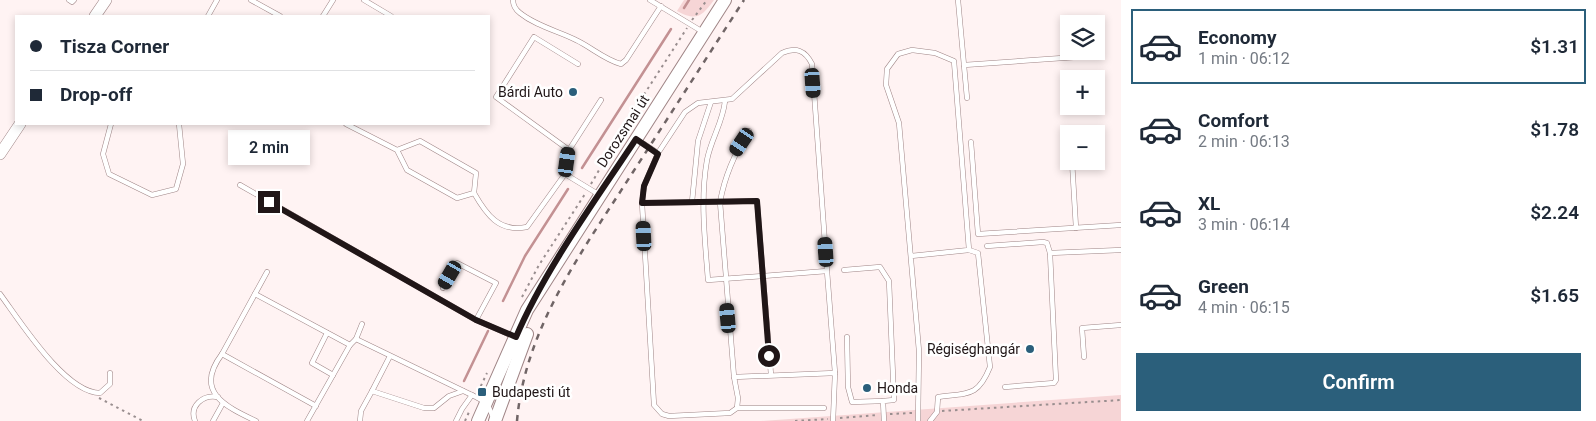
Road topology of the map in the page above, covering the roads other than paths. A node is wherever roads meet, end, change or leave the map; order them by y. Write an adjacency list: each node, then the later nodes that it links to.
1 (69, 0): 2 (lane)
2 (74, 0)
3 (106, 0): 13 (street)
4 (217, 0): 14 (lane)
5 (251, 0): 15 (lane)
6 (333, 0): 16 (lane)
7 (364, 0): 17 (lane)
8 (513, 0): 12 (lane)
9 (650, 0): 12 (lane)
10 (726, 0): 18 (main road, Dorozsmai út)
11 (958, 0): 21 (lane)
12 (661, 6): 18 (lane)
13 (96, 15)
14 (209, 15)
15 (278, 15)
16 (324, 15)
17 (389, 15)
18 (704, 33): 31 (main road, Dorozsmai út)
19 (1060, 58): 21 (lane)
20 (578, 64): 34 (lane)
21 (964, 65): 22 (lane)
22 (967, 98)
23 (602, 100): 34 (lane)
24 (725, 101): 25 (lane); 43 (lane); 54 (lane)
25 (711, 102): 36 (lane); 42 (lane)
26 (19, 125): 35 (street)
27 (111, 125): 28 (lane)
28 (178, 125)
29 (348, 125): 33 (lane)
30 (749, 132): 44 (lane)
31 (636, 139): 36 (lane); 40 (main road, Dorozsmai út)
32 (971, 142): 47 (lane)
33 (397, 150): 41 (lane); 41 (lane)
34 (569, 150): 38 (lane)
35 (0, 154)
36 (658, 154): 45 (lane)
37 (1073, 170): 47 (lane)
38 (566, 174): 40 (lane); 41 (lane)
39 (240, 185): 62 (lane)
40 (594, 192): 57 (main road, Dorozsmai út)
41 (474, 193)
42 (692, 202): 43 (lane); 45 (lane)
43 (702, 202): 44 (lane); 58 (lane)
44 (720, 202): 56 (lane); 58 (lane)
45 (642, 203): 87 (lane)
46 (1121, 225): 47 (lane)
47 (1076, 228)
48 (987, 246): 51 (lane)
49 (969, 250): 52 (lane); 52 (lane); 100 (lane)
50 (1121, 250): 51 (lane)
51 (1050, 253): 78 (lane)
52 (911, 256): 99 (lane)
53 (844, 270): 83 (lane)
54 (827, 271): 56 (lane); 73 (lane)
55 (267, 272): 61 (lane)
56 (763, 276): 58 (lane); 76 (lane)
57 (547, 278): 66 (main road, Dorozsmai út); 97 (main road, Dorozsmai út)
58 (724, 279): 77 (lane)
59 (443, 288): 62 (lane)
60 (0, 294): 74 (lane)
61 (255, 294): 65 (lane); 70 (lane)
62 (476, 320): 66 (lane)
63 (362, 324): 68 (lane)
64 (1121, 325): 72 (lane)
65 (328, 333): 69 (lane); 75 (lane)
66 (516, 337): 84 (main road, Dorozsmai út)
67 (847, 337): 83 (lane)
68 (356, 339): 69 (lane); 71 (lane)
69 (350, 345): 75 (lane)
70 (222, 354): 82 (lane); 86 (lane)
71 (390, 356): 79 (lane); 80 (lane)
72 (1084, 357)
73 (835, 372): 76 (lane); 89 (lane)
74 (110, 373)
75 (333, 375): 86 (lane)
76 (771, 375): 77 (lane)
77 (734, 377): 87 (lane)
78 (1005, 387)
79 (372, 390): 80 (lane); 94 (lane)
80 (463, 391): 81 (lane)
81 (472, 396): 84 (lane); 95 (lane)
82 (218, 397): 85 (lane); 90 (lane)
83 (883, 401): 98 (lane)
84 (487, 403): 96 (main road, Dorozsmai út); 97 (lane)
85 (223, 404): 91 (lane); 92 (lane)
86 (316, 406): 93 (lane)
87 (737, 408): 88 (lane)
88 (824, 408)
89 (833, 420)
90 (195, 421)
91 (213, 421)
92 (256, 421)
93 (307, 421)
94 (360, 421)
95 (456, 421)
96 (478, 421)
97 (494, 421)
98 (884, 421)
99 (918, 421)
100 (930, 421)

